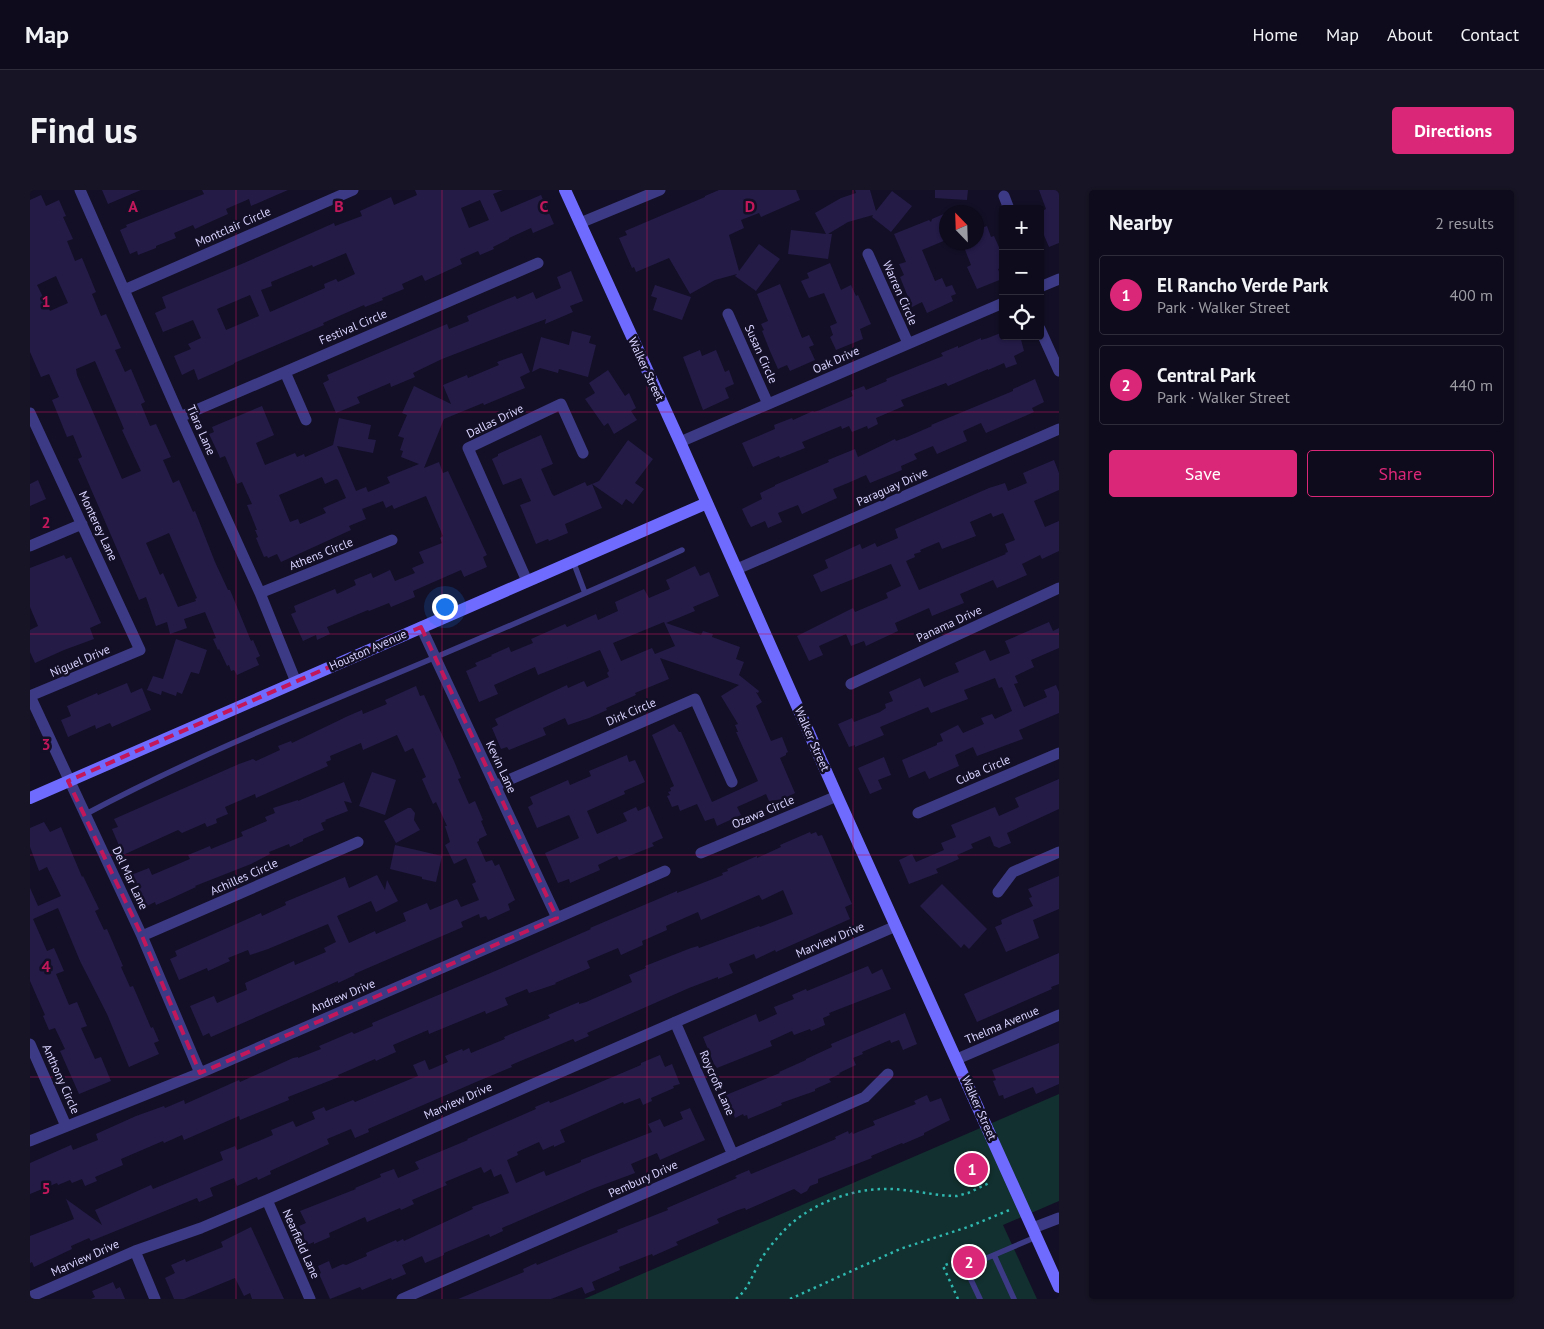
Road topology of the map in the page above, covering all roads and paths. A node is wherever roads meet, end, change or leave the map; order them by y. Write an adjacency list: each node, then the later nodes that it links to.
1 (80, 190): 12 (street, Tiara Lane)
2 (353, 190): 12 (street, Montclair Circle)
3 (565, 190): 7 (main road, Walker Street)
4 (660, 190): 7 (street)
5 (1004, 196): 6 (street)
6 (1007, 205)
7 (580, 223): 24 (main road, Walker Street)
8 (868, 254): 16 (street, Warren Circle)
9 (538, 262): 18 (street, Festival Circle)
10 (1059, 279): 11 (street)
11 (1044, 284)
12 (124, 290): 21 (street, Tiara Lane)
13 (999, 305): 16 (street, Oak Drive)
14 (728, 314): 19 (street, Susan Circle)
15 (1044, 338): 17 (street)
16 (908, 344): 19 (street, Oak Drive)
17 (1059, 371)
18 (285, 372): 21 (street, Festival Circle); 22 (street)
19 (768, 404): 24 (street, Oak Drive)
20 (30, 413): 27 (street, Monterey Lane)
21 (180, 417): 36 (street, Tiara Lane)
22 (306, 420)
23 (1059, 429): 32 (street, Paraguay Drive)
24 (680, 442): 26 (main road, Walker Street)
25 (583, 453): 33 (street, Dallas Drive)
26 (707, 503): 31 (main road, Houston Avenue); 32 (main road, Walker Street)
27 (82, 524): 29 (street); 38 (street, Monterey Lane)
28 (392, 540): 36 (street, Athens Circle)
29 (30, 546)
30 (682, 550): 35 (lane)
31 (573, 561): 33 (main road, Houston Avenue); 35 (lane)
32 (737, 570): 47 (main road, Walker Street)
33 (527, 581): 37 (main road, Houston Avenue)
34 (1059, 588): 41 (street, Panama Drive)
35 (585, 593): 39 (lane)
36 (260, 594): 40 (street, Tiara Lane)
37 (421, 627): 39 (street, Kevin Lane); 40 (main road, Houston Avenue)
38 (140, 650): 42 (street, Niguel Drive)
39 (435, 657): 46 (street, Kevin Lane); 50 (lane)
40 (296, 682): 44 (main road, Houston Avenue)
41 (850, 684)
42 (30, 696): 44 (street, Del Mar Lane)
43 (1059, 753): 49 (street, Cuba Circle)
44 (68, 781): 48 (main road, Houston Avenue); 50 (street, Del Mar Lane)
45 (732, 782): 46 (street, Dirk Circle)
46 (494, 786): 56 (street, Kevin Lane)
47 (837, 796): 53 (street, Ozawa Circle); 57 (main road, Walker Street)
48 (30, 798)
49 (918, 813)
50 (84, 815): 58 (street, Del Mar Lane)
51 (358, 842): 58 (street, Achilles Circle)
52 (1059, 852): 55 (street)
53 (700, 853)
54 (665, 871): 56 (street, Andrew Drive)
55 (998, 892)
56 (557, 918): 63 (street, Andrew Drive)
57 (896, 926): 60 (street, Marview Drive); 62 (main road, Walker Street)
58 (142, 936): 63 (street, Del Mar Lane)
59 (1059, 1015): 62 (street, Thelma Avenue)
60 (674, 1022): 67 (street, Roycroft Lane); 69 (street, Marview Drive)
61 (30, 1044): 65 (street, Anthony Circle)
62 (957, 1059): 70 (main road, Walker Street)
63 (200, 1073): 65 (street, Andrew Drive)
64 (888, 1074): 67 (street, Pembury Drive)
65 (66, 1126): 66 (street, Andrew Drive)
66 (30, 1141)
67 (733, 1155): 79 (street, Pembury Drive)
68 (989, 1183): 80 (path)
69 (267, 1200): 73 (street, Marview Drive); 78 (street, Nearfield Lane)
70 (1022, 1204): 72 (main road, Walker Street); 81 (path)
71 (1059, 1218): 72 (street)
72 (1035, 1232): 74 (lane); 75 (main road, Walker Street)
73 (134, 1251): 76 (street, Marview Drive); 77 (street)
74 (994, 1255): 82 (lane); 83 (lane)
75 (1059, 1287)
76 (30, 1297)
77 (155, 1299)
78 (310, 1299)
79 (402, 1299)
80 (736, 1299)
81 (790, 1299)
82 (980, 1299)
83 (1014, 1299)

